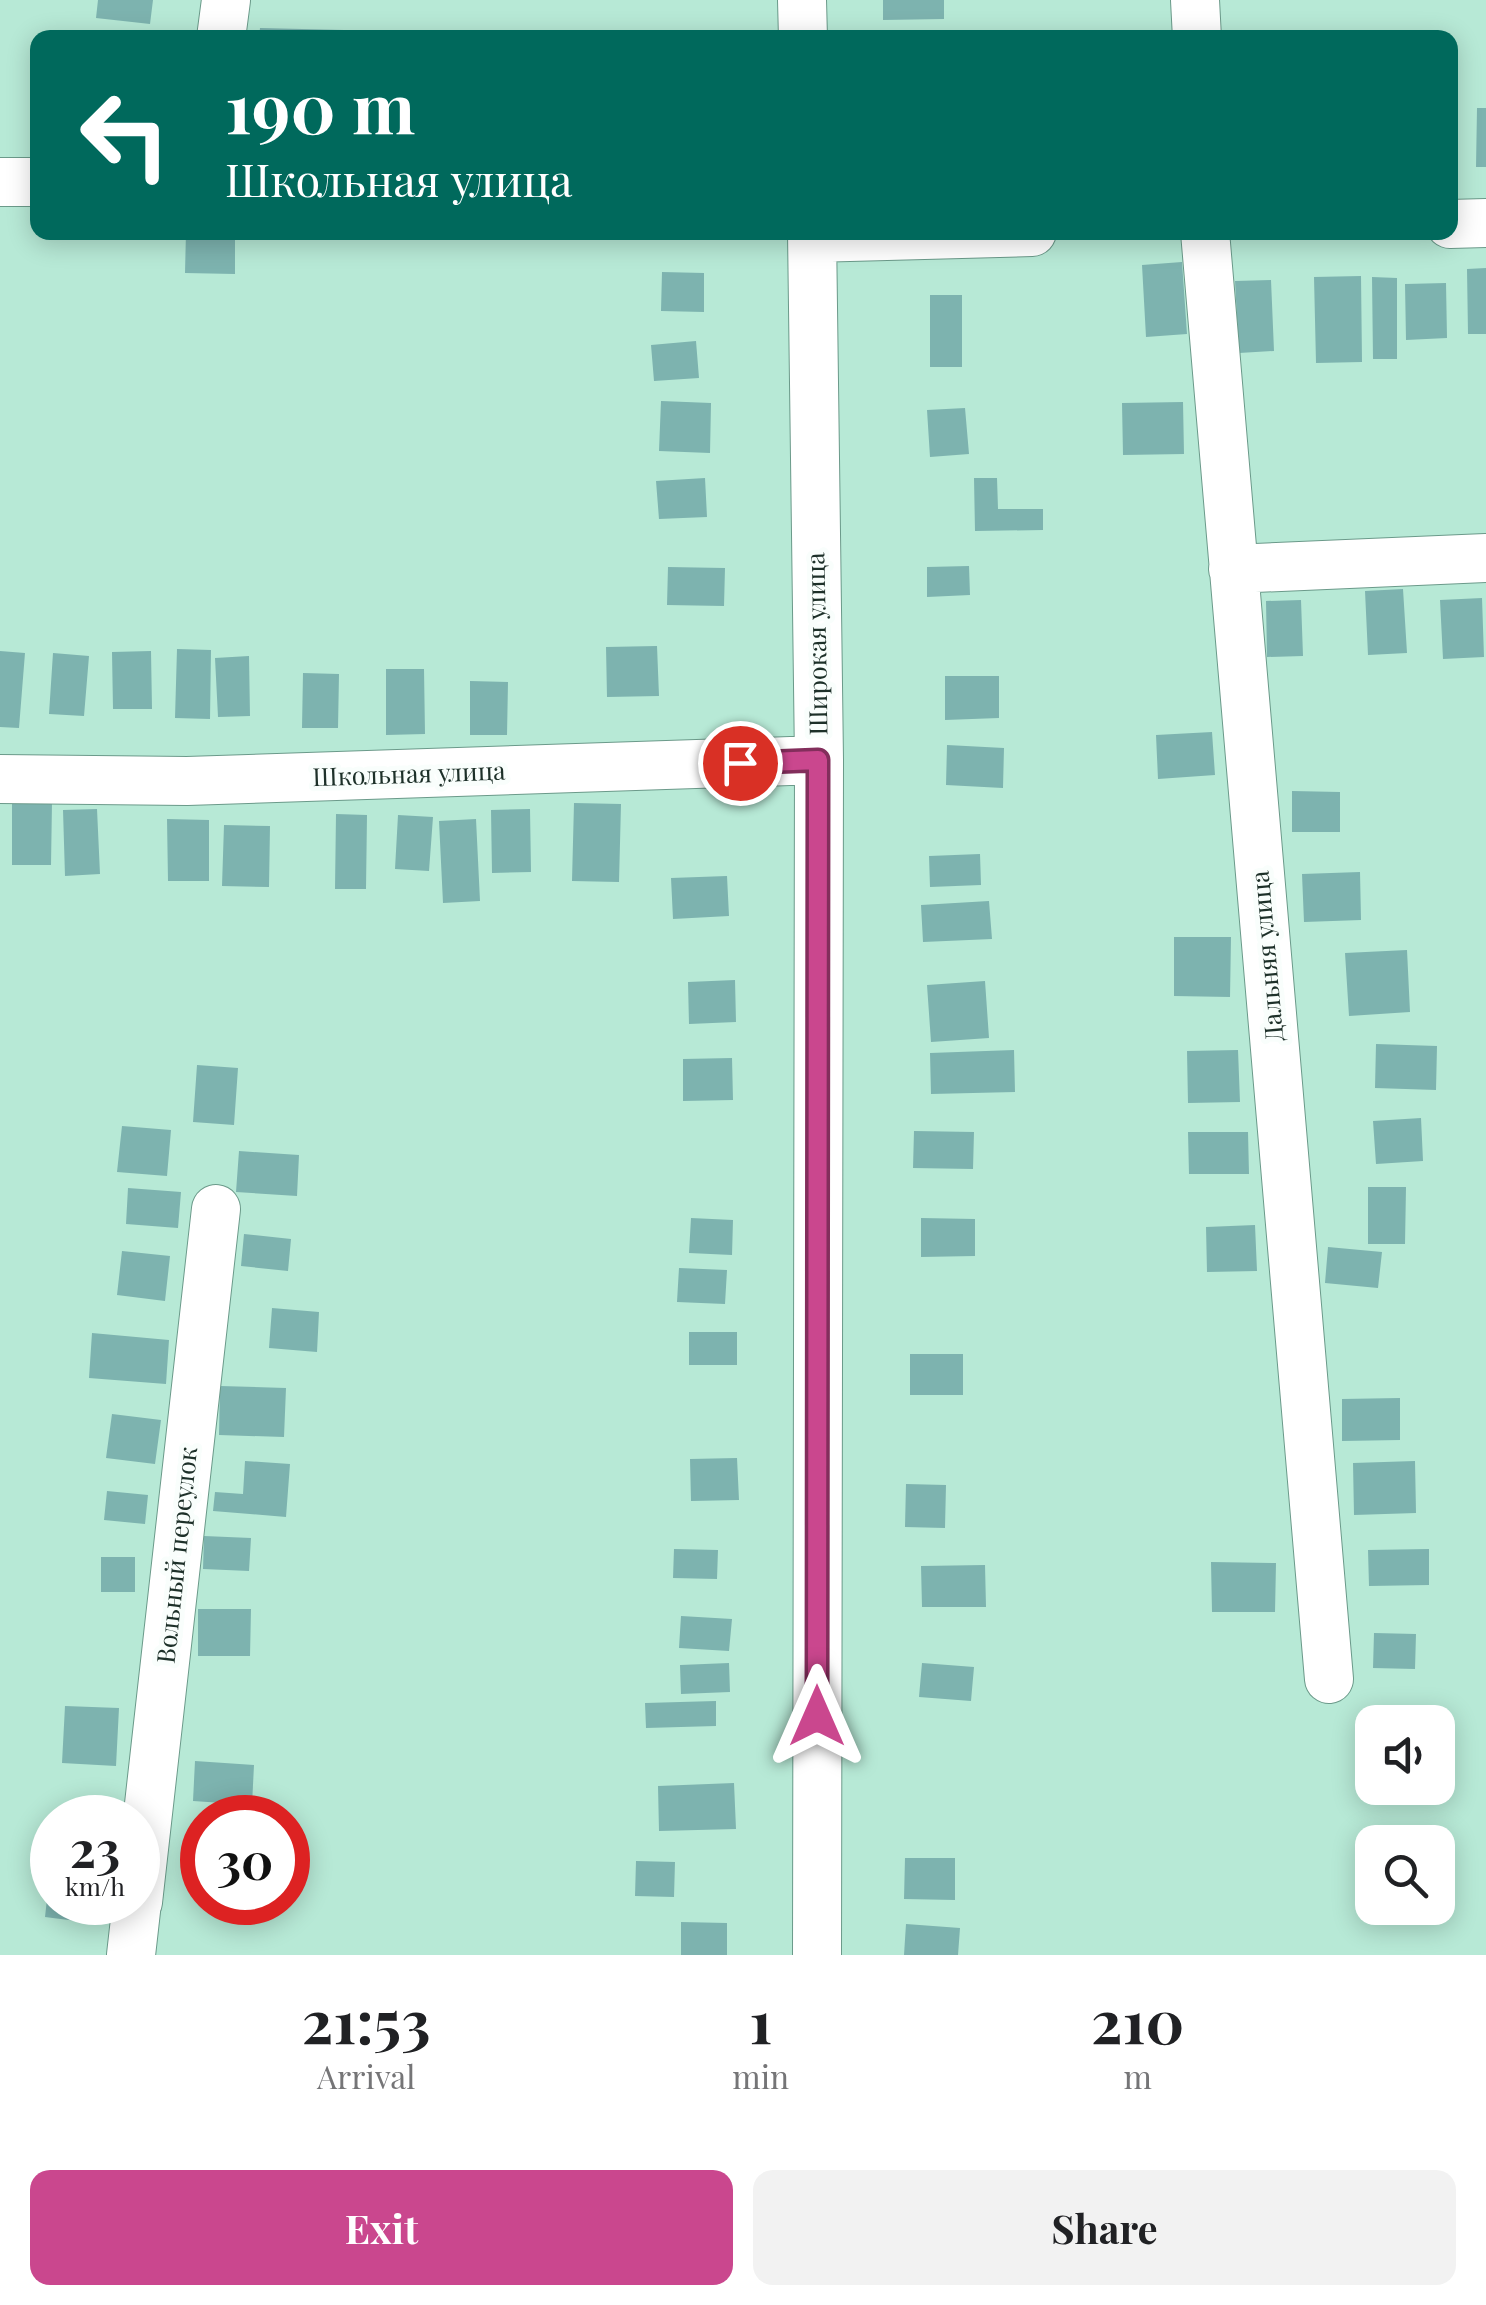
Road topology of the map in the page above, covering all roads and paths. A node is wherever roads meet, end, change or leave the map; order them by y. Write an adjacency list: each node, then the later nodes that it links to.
1 (226, 0): 4 (street)
2 (802, 0): 5 (street)
3 (1196, 0): 6 (street)
4 (222, 30)
5 (803, 30)
6 (1197, 30)
7 (0, 182): 8 (street)
8 (30, 182)
9 (1486, 223): 10 (street)
10 (1458, 224)
11 (812, 240): 15 (street, Широкая улица)
12 (1206, 240): 14 (street, Дальняя улица)
13 (1486, 558): 14 (street)
14 (1233, 569): 18 (street, Дальняя улица)
15 (818, 760): 16 (street, Школьная улица); 22 (street, Широкая улица)
16 (0, 780)
17 (216, 1209): 19 (street, Вольный переулок)
18 (1329, 1679)
19 (150, 1795)
20 (135, 1925): 21 (street, Вольный переулок)
21 (132, 1955)
22 (817, 1955)

